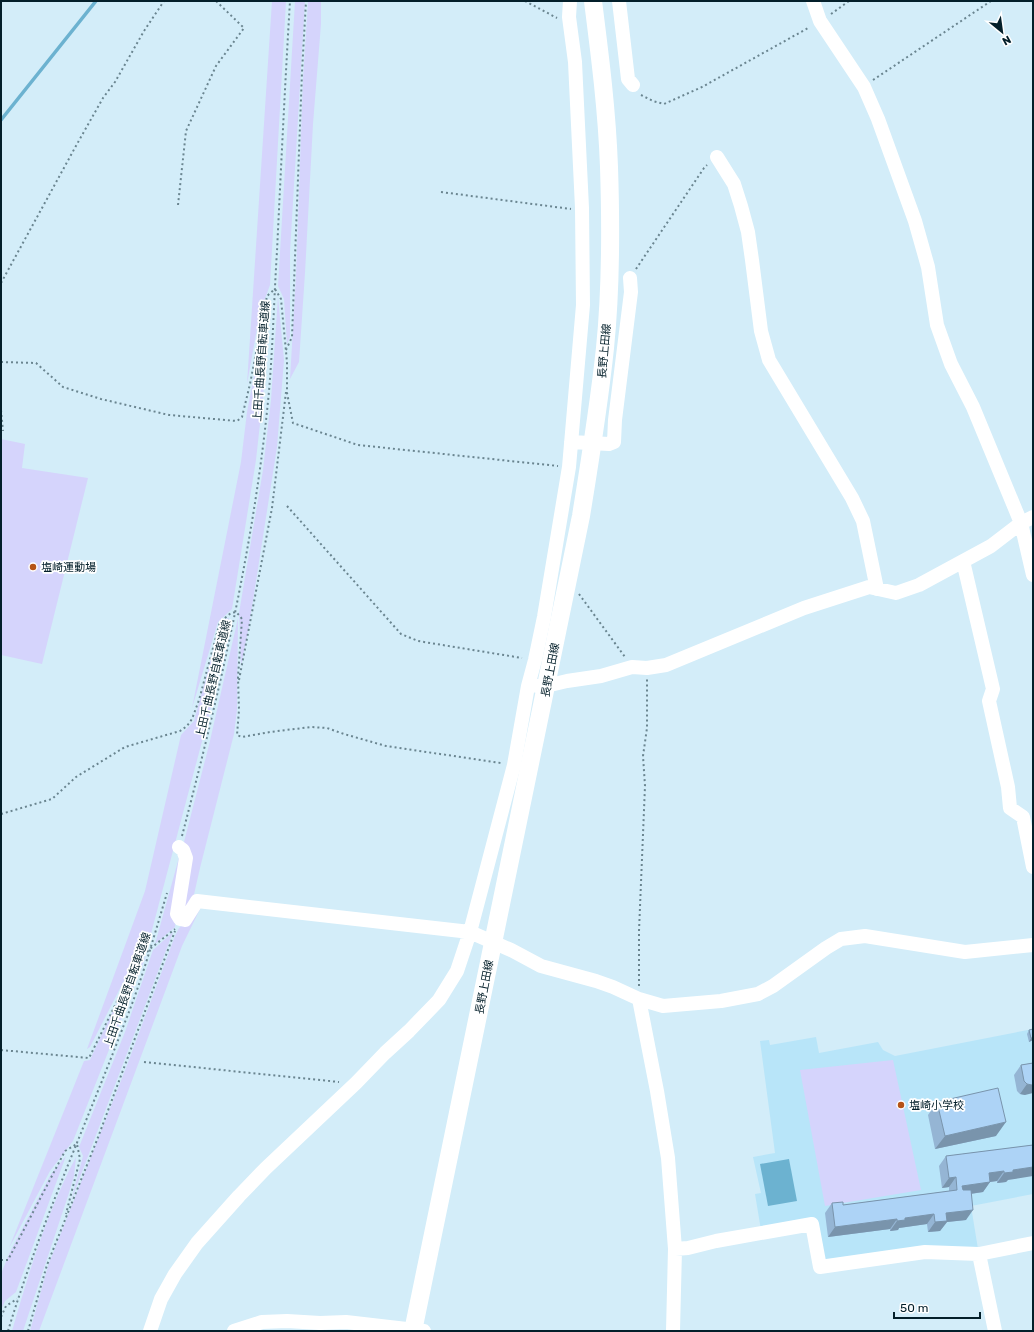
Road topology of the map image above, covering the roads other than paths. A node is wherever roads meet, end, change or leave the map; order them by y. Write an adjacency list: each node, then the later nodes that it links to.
1 (570, 1): 8 (street)
2 (593, 1): 9 (main road, 長野上田線)
3 (619, 1): 5 (street)
4 (813, 1): 10 (street)
5 (633, 85)
6 (717, 157): 15 (street)
7 (630, 278): 9 (street)
8 (571, 442): 9 (street); 12 (street)
9 (593, 444): 13 (main road, 長野上田線)
10 (1027, 520): 11 (street); 14 (street)
11 (963, 561): 15 (street); 19 (street)
12 (552, 566): 13 (street); 16 (street)
13 (570, 570): 17 (main road, 長野上田線)
14 (1033, 575)
15 (877, 589): 17 (street)
16 (528, 686): 17 (street); 20 (street)
17 (546, 686): 21 (main road, 長野上田線)
18 (179, 847): 20 (street)
19 (1033, 866)
20 (470, 932): 21 (street); 27 (street)
21 (493, 942): 23 (street); 29 (main road, 長野上田線)
22 (1033, 945): 23 (street)
23 (639, 999): 25 (street)
24 (1033, 1243): 26 (street)
25 (675, 1250): 26 (street); 31 (street)
26 (978, 1254): 32 (street)
27 (150, 1331)
28 (234, 1331): 29 (street)
29 (413, 1331): 30 (street)
30 (424, 1331)
31 (673, 1331)
32 (995, 1331)

